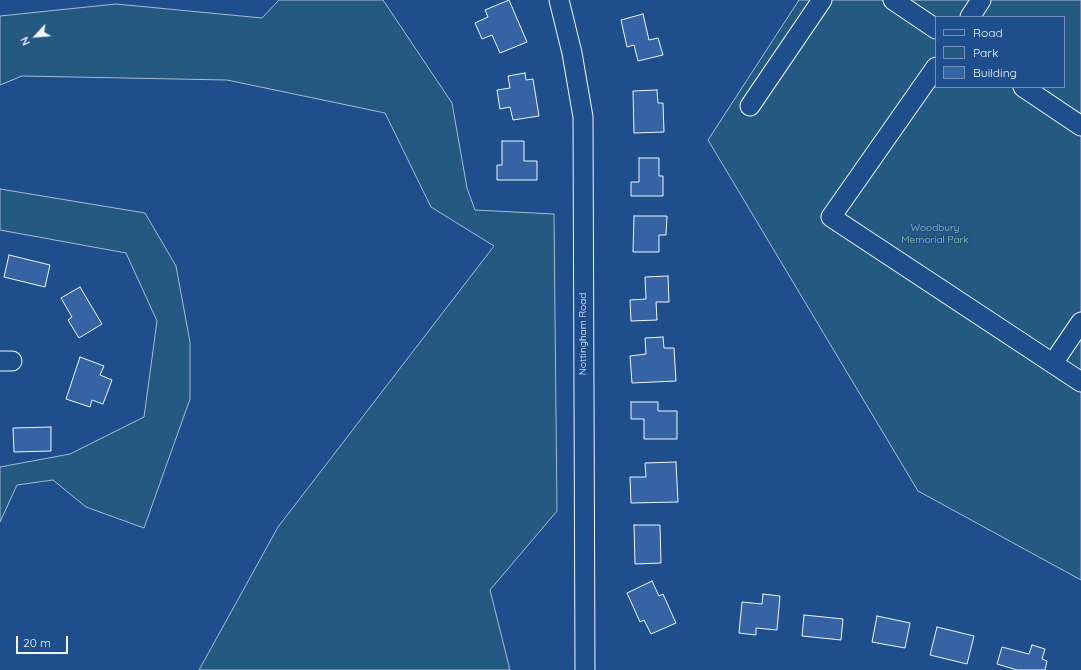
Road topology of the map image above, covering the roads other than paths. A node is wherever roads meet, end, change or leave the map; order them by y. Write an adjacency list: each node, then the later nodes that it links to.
1 (559, 0): 14 (street, Nottingham Road)
2 (822, 0): 9 (street)
3 (893, 0): 6 (street)
4 (981, 0): 5 (street)
5 (971, 16)
6 (935, 28)
7 (935, 68): 12 (street)
8 (1024, 88): 10 (street)
9 (750, 106)
10 (1081, 126)
11 (1081, 322): 12 (street)
12 (1053, 363): 13 (street)
13 (1081, 382)
14 (585, 670)

